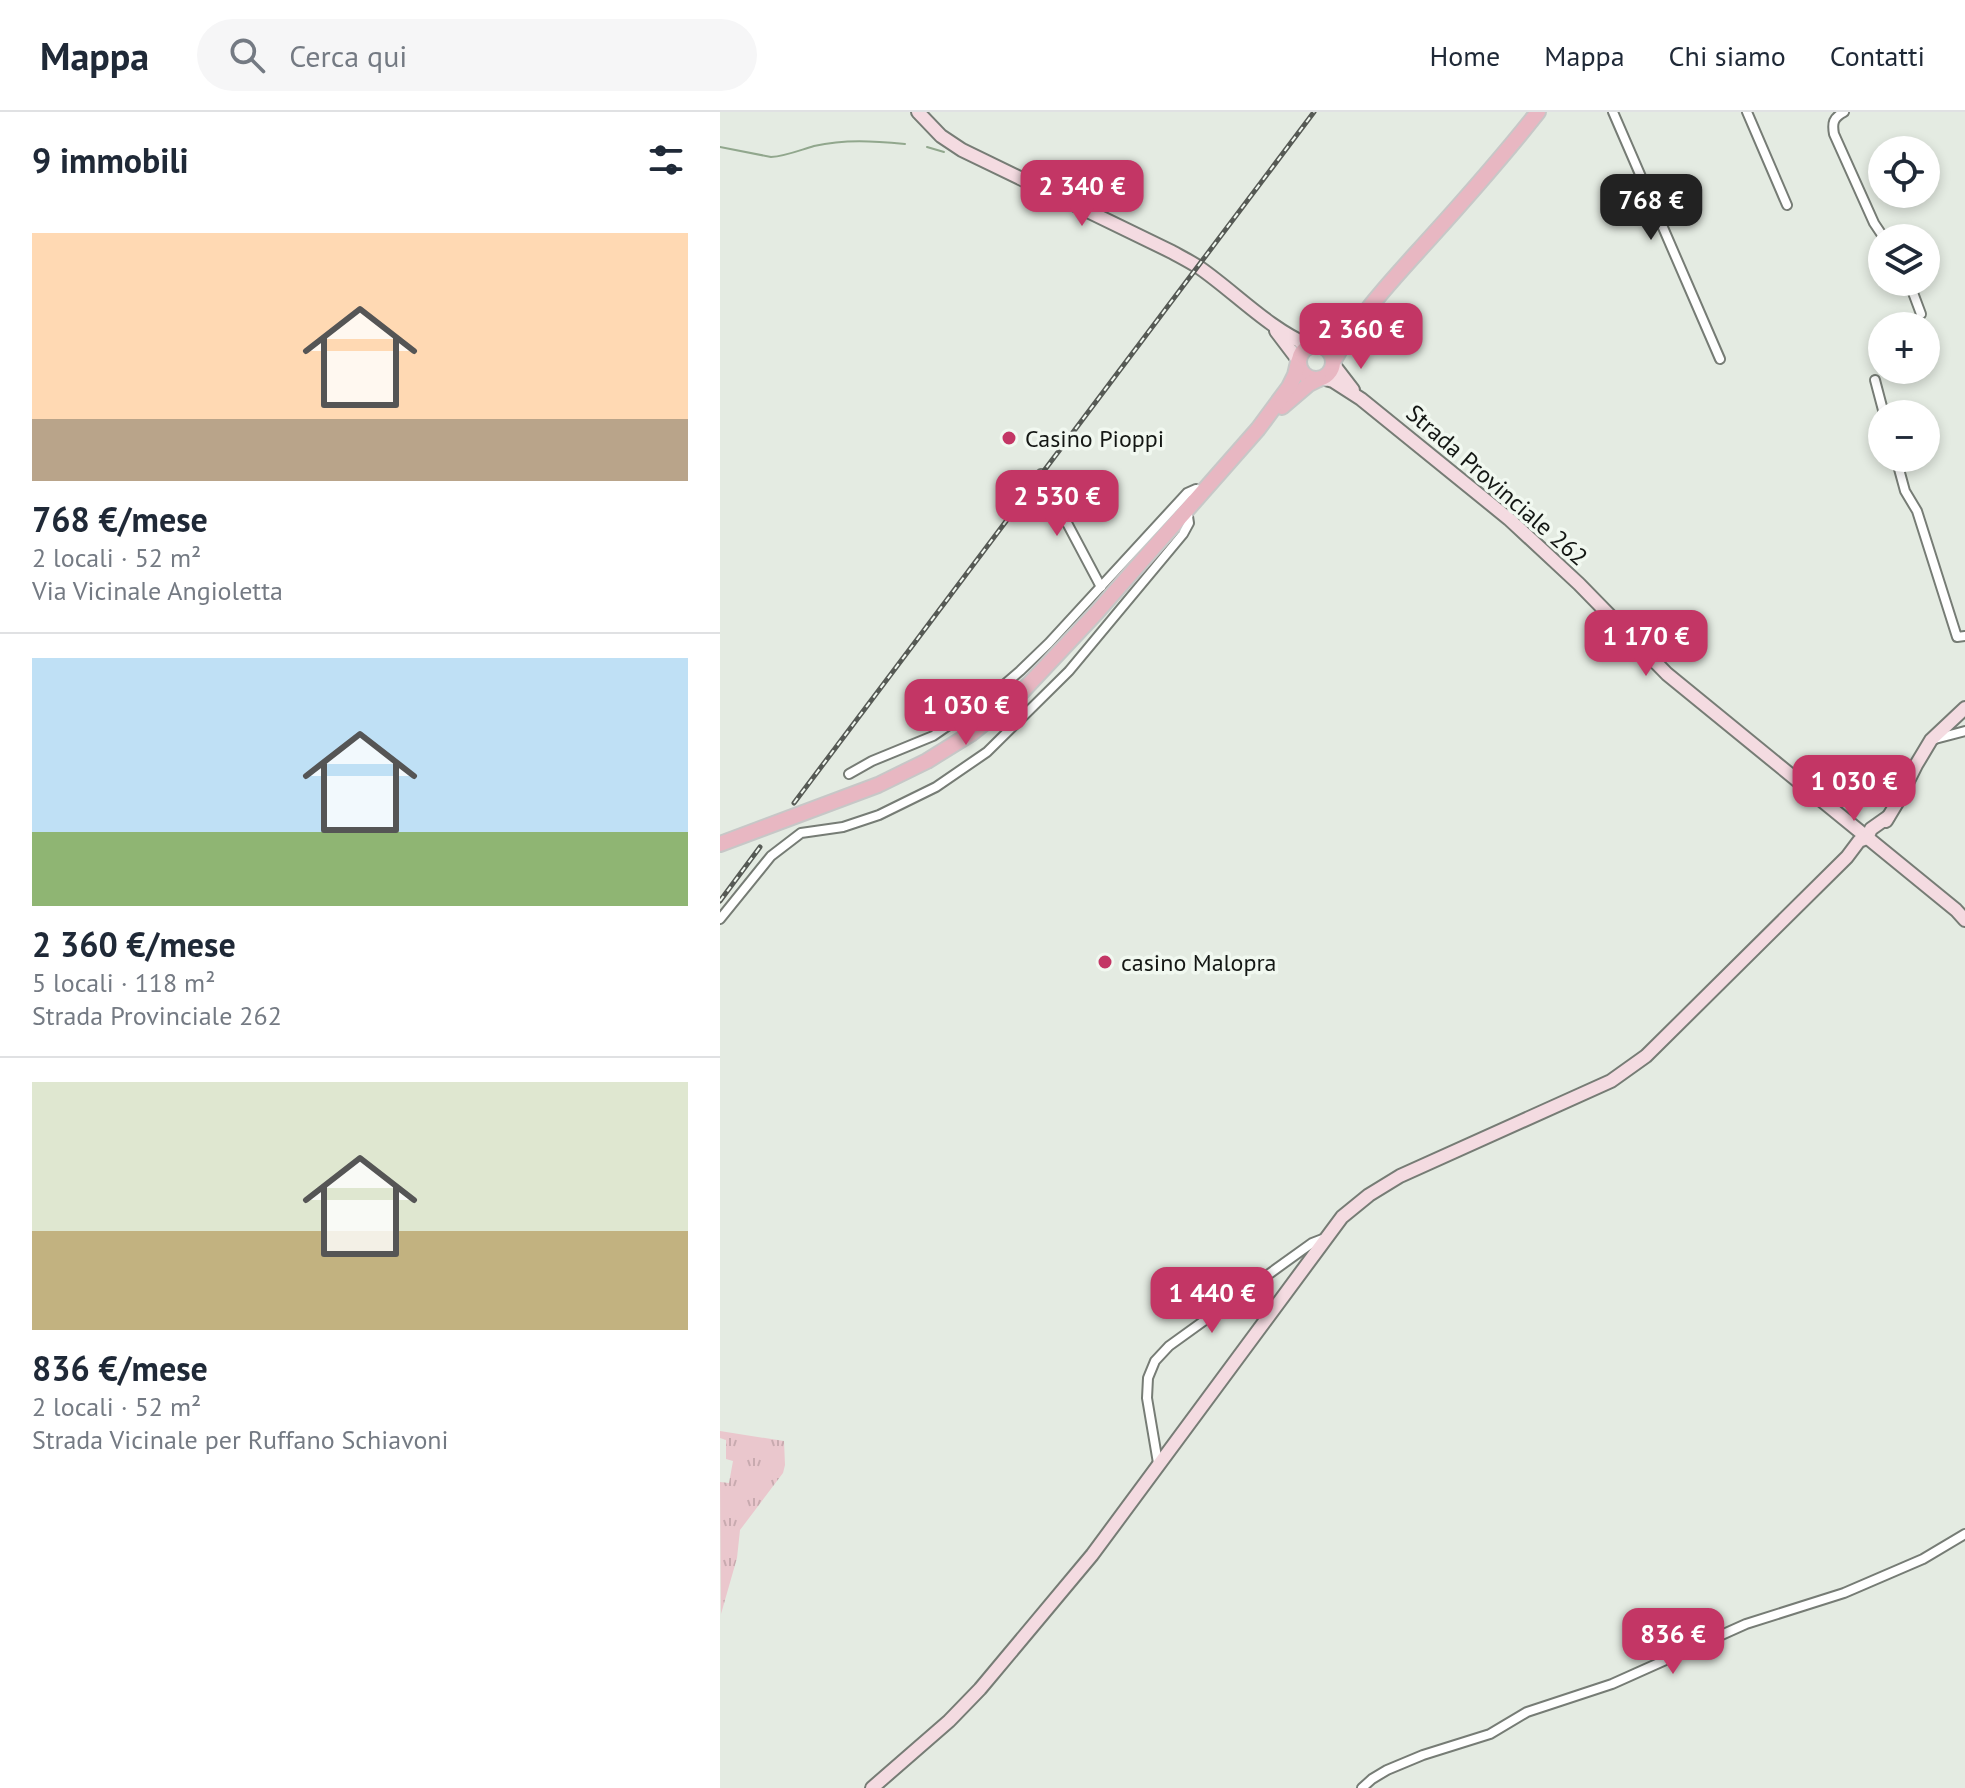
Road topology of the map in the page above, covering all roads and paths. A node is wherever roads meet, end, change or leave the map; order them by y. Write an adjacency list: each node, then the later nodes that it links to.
1 (918, 112): 9 (main road)
2 (1538, 112): 8 (main road)
3 (1613, 112): 11 (street)
4 (1747, 112): 6 (street)
5 (1844, 112): 7 (street)
6 (1787, 205)
7 (1875, 224)
8 (1382, 291): 10 (main road); 13 (main road)
9 (1269, 323): 10 (main road); 12 (main road)
10 (1312, 345): 12 (main road); 13 (main road)
11 (1720, 359)
12 (1298, 361): 14 (main road); 16 (main road)
13 (1333, 363): 14 (main road); 15 (main road)
14 (1321, 379): 15 (main road); 16 (main road)
15 (1361, 399): 27 (main road, Strada Provinciale 262)
16 (1258, 429): 19 (main road)
17 (1900, 472): 22 (street)
18 (1041, 474): 21 (street)
19 (1204, 491): 20 (main road); 21 (street)
20 (1187, 510): 28 (main road); 29 (street)
21 (1101, 587): 26 (street)
22 (1965, 636)
23 (1965, 708): 25 (main road)
24 (1965, 731): 25 (street)
25 (1931, 740): 27 (main road)
26 (849, 774)
27 (1867, 838): 30 (main road, Strada Provinciale 262); 31 (main road)
28 (720, 844)
29 (720, 919)
30 (1965, 920)
31 (1327, 1237): 32 (main road); 32 (street)
32 (1158, 1463): 34 (main road)
33 (1965, 1534): 35 (street)
34 (872, 1788)
35 (1362, 1788)

